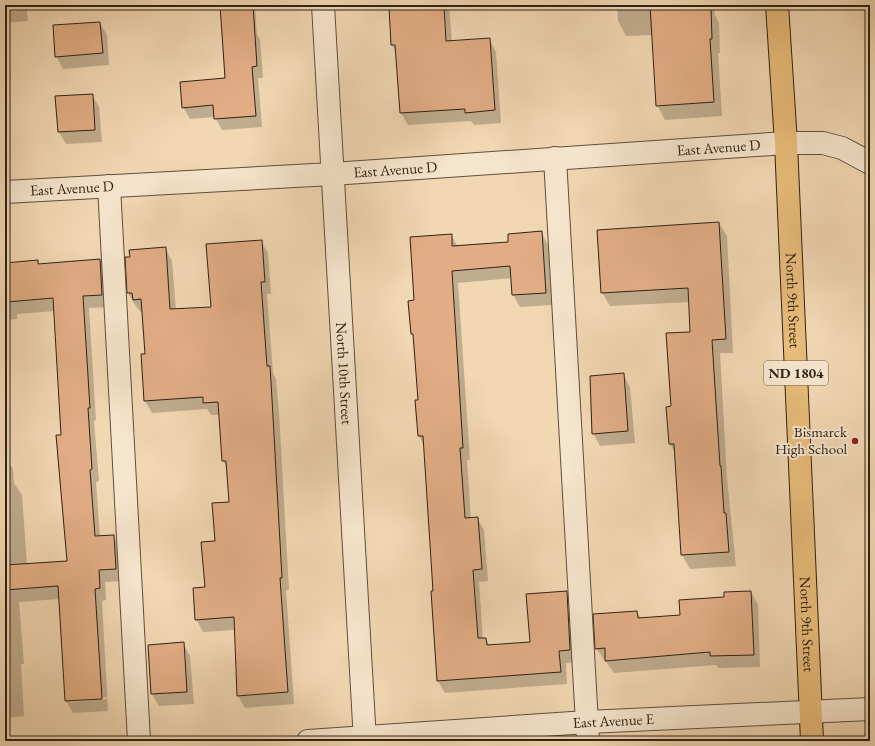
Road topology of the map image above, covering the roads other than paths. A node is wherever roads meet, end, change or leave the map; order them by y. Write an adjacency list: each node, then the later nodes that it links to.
1 (323, 5): 6 (street, North 10th Street)
2 (777, 5): 3 (main road, North 9th Street / ND 1804)
3 (786, 143): 4 (street, East Avenue D); 5 (street, East Avenue D); 10 (main road, North 9th Street / ND 1804)
4 (555, 158): 6 (street, East Avenue D); 11 (street)
5 (870, 163)
6 (332, 174): 7 (street, East Avenue D); 12 (street, North 10th Street)
7 (109, 186): 8 (street, East Avenue D); 13 (street)
8 (5, 192)
9 (870, 709): 10 (street, East Avenue E)
10 (810, 712): 11 (street, East Avenue E); 15 (main road, North 9th Street / ND 1804)
11 (588, 731): 12 (street, East Avenue E)
12 (365, 739): 14 (street, East Avenue E)
13 (139, 741)
14 (308, 741)
15 (812, 741)

